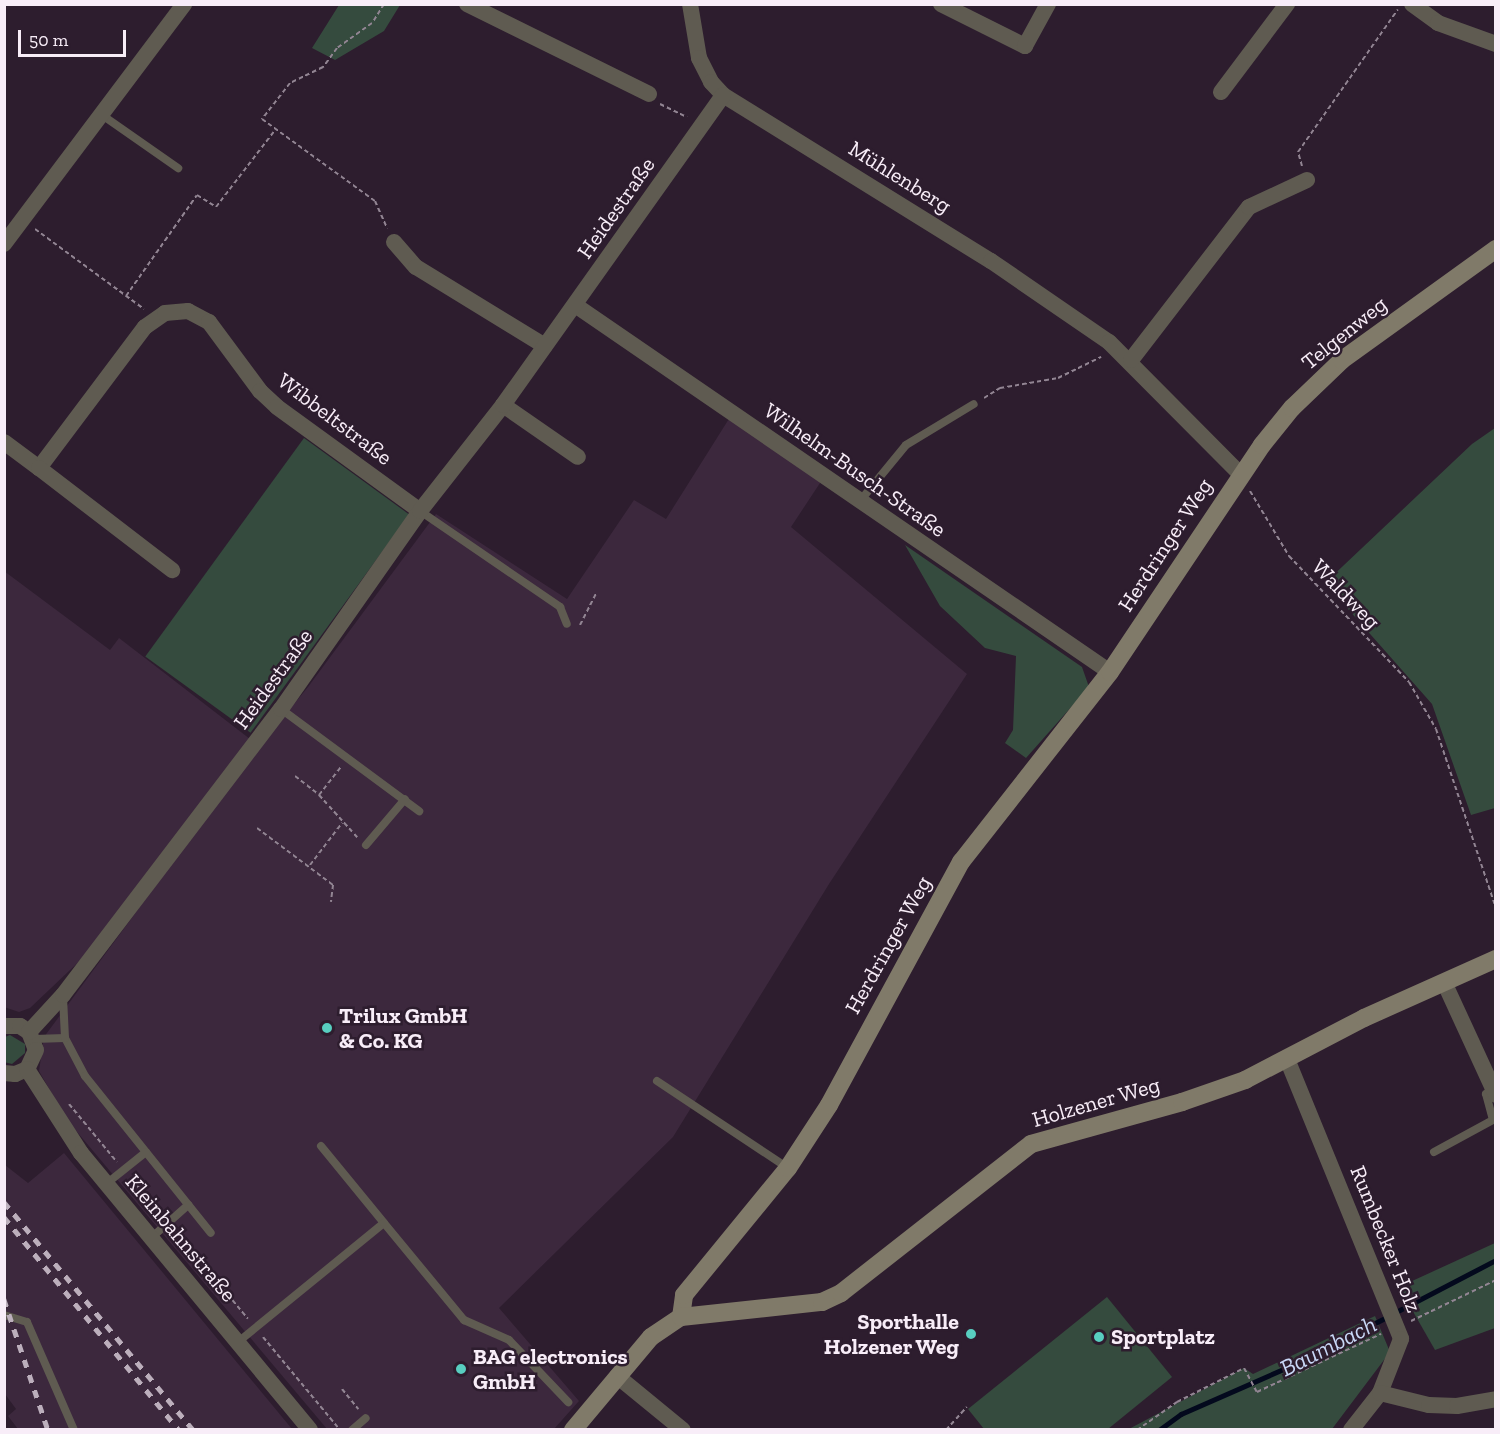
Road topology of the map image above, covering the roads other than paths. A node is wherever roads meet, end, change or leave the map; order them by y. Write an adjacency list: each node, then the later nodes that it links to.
1 (184, 4): 12 (street)
2 (467, 4): 10 (street)
3 (690, 4): 11 (street, Mühlenberg)
4 (941, 4): 5 (street)
5 (1048, 4)
6 (1287, 4): 9 (street)
7 (1412, 4): 8 (street)
8 (1496, 44)
9 (1221, 92)
10 (649, 94)
11 (723, 96): 20 (street, Heidestraße); 22 (street, Mühlenberg)
12 (102, 115): 13 (lane); 16 (street)
13 (178, 168)
14 (1306, 180): 22 (street)
15 (4, 211): 16 (street)
16 (20, 219): 18 (street)
17 (394, 242): 21 (street)
18 (4, 244)
19 (1496, 249): 28 (main road, Telgenweg)
20 (575, 305): 21 (street, Heidestraße); 29 (street, Wilhelm-Busch-Straße)
21 (545, 346): 24 (street, Heidestraße)
22 (1131, 360): 28 (street, Mühlenberg)
23 (974, 404): 29 (lane)
24 (503, 405): 26 (street); 30 (street, Heidestraße)
25 (4, 442): 27 (street)
26 (578, 457)
27 (39, 468): 30 (street, Wibbeltstraße); 31 (street)
28 (1240, 474): 33 (main road, Herdringer Weg)
29 (860, 501): 33 (street, Wilhelm-Busch-Straße)
30 (420, 511): 32 (lane); 34 (street, Heidestraße)
31 (172, 570)
32 (567, 624)
33 (1110, 672): 52 (main road, Herdringer Weg)
34 (281, 709): 35 (lane); 40 (street, Heidestraße)
35 (405, 799): 36 (lane); 37 (lane)
36 (419, 811)
37 (366, 845)
38 (1496, 959): 39 (main road, Holzener Weg)
39 (1444, 982): 44 (main road, Holzener Weg); 48 (street)
40 (63, 995): 42 (street, Heidestraße); 43 (lane)
41 (4, 1026): 42 (street)
42 (32, 1036): 43 (lane); 45 (street)
43 (65, 1038): 50 (lane)
44 (1287, 1059): 59 (main road, Holzener Weg); 62 (street, Rumbecker Holz)
45 (27, 1069): 46 (street); 53 (street, Kleinbahnstraße)
46 (4, 1073)
47 (657, 1081): 52 (lane)
48 (1494, 1092): 51 (lane)
49 (321, 1146): 55 (lane)
50 (146, 1152): 53 (lane); 54 (lane)
51 (1434, 1152)
52 (788, 1168): 59 (main road, Herdringer Weg)
53 (106, 1184): 57 (street, Kleinbahnstraße)
54 (188, 1205): 56 (lane); 57 (lane)
55 (384, 1223): 60 (lane); 64 (lane)
56 (211, 1233)
57 (151, 1238): 60 (street, Kleinbahnstraße)
58 (4, 1315): 66 (lane)
59 (681, 1317): 61 (main road)
60 (238, 1342): 67 (street, Kleinbahnstraße)
61 (617, 1376): 69 (main road); 70 (street)
62 (1380, 1393): 63 (street); 71 (street, Rumbecker Holz)
63 (1496, 1400)
64 (568, 1402)
65 (366, 1418): 68 (lane)
66 (74, 1430)
67 (310, 1430)
68 (351, 1430)
69 (573, 1430)
70 (683, 1430)
71 (1350, 1430)

